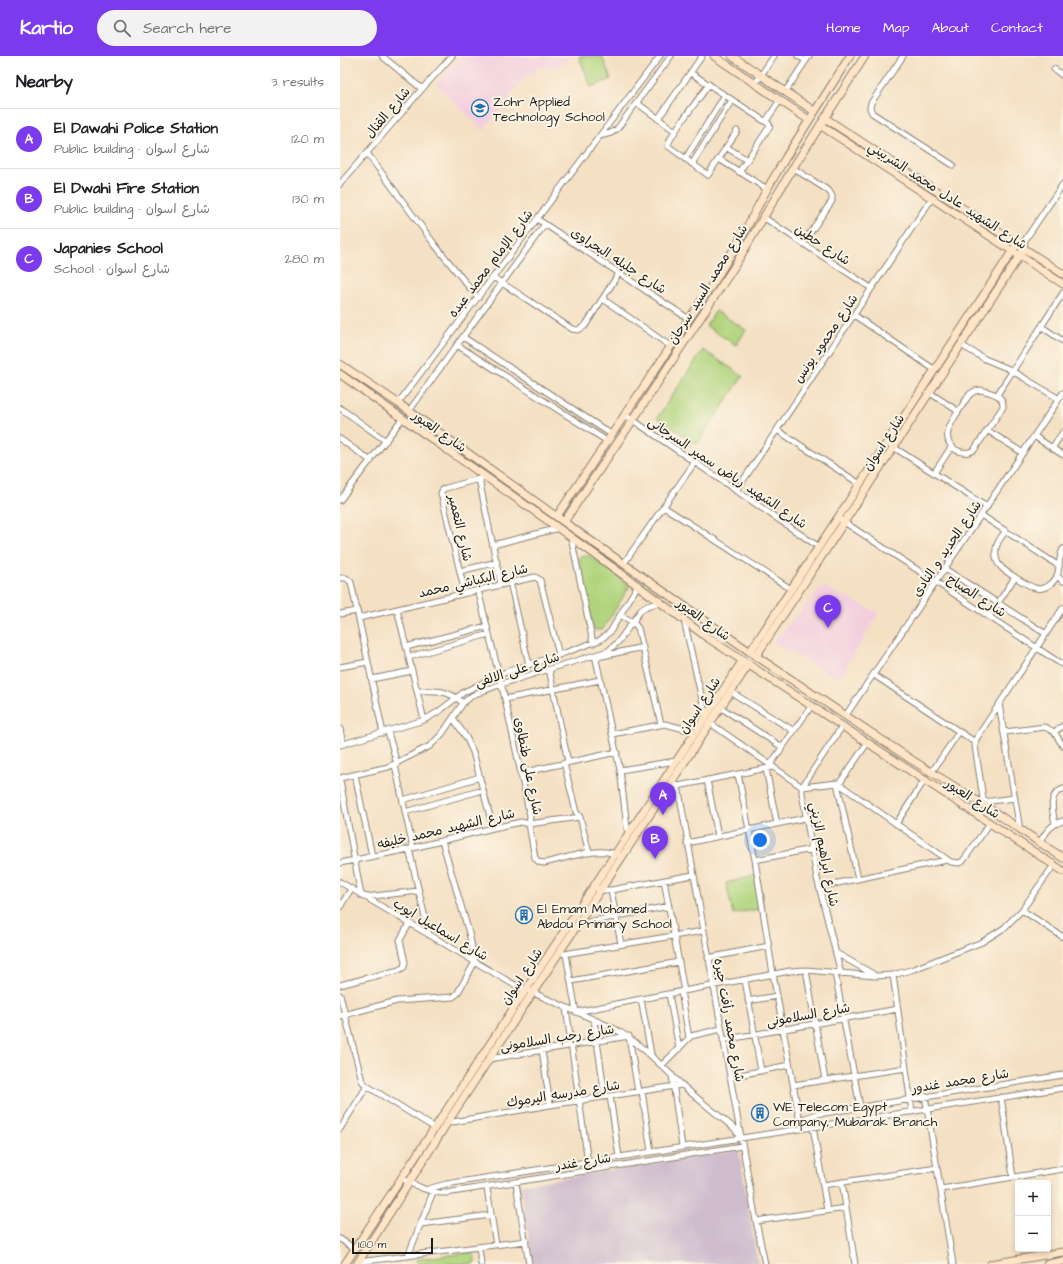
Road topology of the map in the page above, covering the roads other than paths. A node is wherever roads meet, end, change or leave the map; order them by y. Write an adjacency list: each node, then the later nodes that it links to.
1 (382, 56): 20 (street)
2 (452, 56): 20 (street, شارع القنال)
3 (660, 56): 34 (street, شارع الإمام محمد عبده)
4 (671, 56): 25 (street, شارع الإمام محمد عبده)
5 (702, 56): 15 (street)
6 (714, 56): 19 (street)
7 (732, 56): 16 (street)
8 (774, 56): 16 (street)
9 (798, 56): 13 (street)
10 (850, 56): 26 (street, شارع محمد السيد سرحان)
11 (865, 56): 27 (street, شارع محمد السيد سرحان)
12 (903, 56): 42 (street)
13 (807, 58): 21 (street)
14 (1054, 69): 17 (street)
15 (690, 73): 18 (street); 28 (street)
16 (761, 76): 19 (street); 21 (street)
17 (1063, 76)
18 (709, 84): 22 (street); 32 (street)
19 (755, 84): 24 (street)
20 (422, 89): 36 (street, شارع القنال)
21 (785, 92): 26 (street)
22 (725, 95): 23 (street); 38 (street)
23 (732, 100): 30 (street); 41 (street)
24 (780, 100): 29 (street); 30 (street)
25 (637, 103): 28 (street); 34 (street, شارع الإمام محمد عبده)
26 (814, 111): 29 (street, شارع محمد السيد سرحان)
27 (825, 118): 31 (street, شارع محمد السيد سرحان); 56 (street, شارع الشهيد عادل محمد الشربيني)
28 (658, 119): 32 (street)
29 (809, 120): 37 (street, شارع محمد السيد سرحان)
30 (766, 121): 40 (street)
31 (820, 125): 43 (street, شارع محمد السيد سرحان); 50 (street, شارع الشهيد عادل محمد الشربيني)
32 (676, 131): 38 (street)
33 (737, 131): 35 (street)
34 (600, 136): 52 (street, شارع الإمام محمد عبده)
35 (726, 147): 39 (street); 40 (street)
36 (367, 153): 47 (street, شارع القنال); 67 (street)
37 (786, 157): 43 (street); 45 (street, شارع محمد السيد سرحان)
38 (685, 159): 41 (street)
39 (719, 159): 41 (street); 44 (street)
40 (747, 160): 44 (street)
41 (692, 164)
42 (953, 165)
43 (795, 166): 46 (street, شارع محمد السيد سرحان); 55 (street)
44 (739, 172): 49 (street)
45 (775, 175): 46 (street); 49 (street, شارع محمد السيد سرحان)
46 (785, 182): 51 (street, شارع محمد السيد سرحان)
47 (340, 184)
48 (1063, 184): 54 (street, شارع اسوان)
49 (767, 190): 70 (street, شارع محمد السيد سرحان)
50 (932, 198): 58 (street, شارع الشهيد عادل محمد الشربيني); 65 (street, شارع محمود يونس)
51 (763, 217): 55 (street, شارع حطين); 91 (street, شارع محمد السيد سرحان)
52 (537, 219): 53 (street, شارع جليله البحراوى); 62 (street, شارع الإمام محمد عبده)
53 (545, 224): 60 (street, شارع جليله البحراوى); 63 (street, شارع الإمام محمد عبده)
54 (1025, 240): 56 (street, شارع اسوان); 57 (street, شارع اسوان)
55 (803, 243): 65 (street, شارع حطين)
56 (1017, 244): 57 (street, شارع الشهيد عادل محمد الشربيني); 58 (street, شارع اسوان)
57 (1024, 249): 59 (street, شارع اسوان); 61 (street, شارع الشهيد عادل محمد الشربيني)
58 (1012, 251): 59 (street, شارع الشهيد عادل محمد الشربيني); 78 (street, شارع اسوان)
59 (1020, 256): 64 (street, شارع الشهيد عادل محمد الشربيني); 75 (street, شارع اسوان)
60 (619, 273): 68 (street); 70 (street, شارع جليله البحراوى)
61 (1063, 274)
62 (493, 277): 63 (street); 67 (street, شارع الإمام محمد عبده)
63 (502, 283): 68 (street); 72 (street, شارع الإمام محمد عبده)
64 (1063, 284)
65 (871, 288): 69 (street, شارع محمود يونس)
66 (1063, 293): 71 (street)
67 (478, 298): 85 (street, شارع الإمام محمد عبده)
68 (603, 299): 76 (street)
69 (854, 314): 78 (street); 92 (street, شارع محمود يونس)
70 (689, 319): 76 (street, شارع محمد السيد سرحان)
71 (1042, 327): 73 (street); 79 (street)
72 (462, 337): 74 (street, شارع الإمام محمد عبده); 95 (street)
73 (1063, 341)
74 (457, 345): 87 (street, شارع الإمام محمد عبده); 99 (street)
75 (961, 345): 79 (street); 81 (street, شارع اسوان)
76 (670, 346): 89 (street, شارع محمد السيد سرحان)
77 (340, 364): 85 (street, شارع العبور)
78 (935, 370): 100 (street, شارع اسوان)
79 (1013, 371): 83 (street); 84 (street)
80 (340, 374): 90 (street, شارع العبور)
81 (930, 393): 88 (street); 102 (street, شارع اسوان)
82 (1063, 393): 84 (street, شارع الحديد و النادى)
83 (997, 395): 88 (street); 93 (street)
84 (1059, 399): 96 (street, شارع الحديد و النادى)
85 (398, 403): 87 (street, شارع العبور)
86 (340, 408): 98 (street)
87 (409, 411): 104 (street, شارع العبور)
88 (958, 412): 101 (street)
89 (624, 414): 91 (street, شارع الشهيد رياض سمير السرجانى); 95 (street, شارع محمد السيد سرحان)
90 (402, 418): 98 (street); 107 (street, شارع العبور)
91 (633, 420): 110 (street, شارع الشهيد رياض سمير السرجانى); 122 (street, شارع محمد السيد سرحان)
92 (777, 430): 114 (street); 115 (street, شارع محمود يونس)
93 (987, 430): 101 (street); 105 (street)
94 (1063, 432): 103 (street)
95 (612, 434): 99 (street, شارع محمد السيد سرحان)
96 (1034, 436): 103 (street); 105 (street, شارع الحديد و النادى)
97 (340, 439): 108 (street)
98 (386, 441): 108 (street)
99 (607, 441): 120 (street, شارع محمد السيد سرحان)
100 (887, 443): 102 (street); 114 (street, شارع اسوان)
101 (952, 446): 112 (street)
102 (894, 447): 112 (street); 121 (street, شارع اسوان)
103 (1052, 448): 106 (street)
104 (463, 449): 107 (street); 109 (street, شارع العبور)
105 (1023, 453): 118 (street, شارع الحديد و النادى)
106 (1063, 455)
107 (459, 458): 111 (street, شارع العبور)
108 (371, 461): 116 (street)
109 (480, 461): 111 (street); 120 (street, شارع العبور)
110 (695, 462): 115 (street, شارع الشهيد رياض سمير السرجانى); 117 (street)
111 (473, 469): 113 (street, شارع العبور)
112 (934, 473): 118 (street)
113 (482, 478): 123 (street, شارع العبور); 126 (street); 133 (street, شارع التعمير)
114 (860, 484): 121 (street, شارع اسوان)
115 (736, 491): 127 (street, شارع الشهيد رياض سمير السرجانى)
116 (340, 500)
117 (664, 507): 130 (street); 142 (street)
118 (987, 507): 119 (street, شارع الحديد و النادى)
119 (981, 515): 124 (street); 132 (street, شارع الحديد و النادى)
120 (557, 516): 122 (street, شارع العبور)
121 (841, 520): 127 (street, شارع اسوان); 139 (street, شارع الصباح); 166 (street, شارع اسوان)
122 (564, 522): 130 (street, شارع العبور)
123 (559, 528): 125 (street, شارع العبور); 126 (street)
124 (1006, 531): 131 (street); 135 (street)
125 (571, 536): 141 (street, شارع العبور); 162 (street)
126 (493, 546): 129 (street)
127 (819, 547): 142 (street, شارع اسوان)
128 (1063, 549): 131 (street)
129 (497, 562): 133 (street); 140 (street)
130 (624, 563): 149 (street, شارع العبور)
131 (1058, 566): 134 (street)
132 (945, 569): 139 (street, شارع الحديد و النادى); 146 (street)
133 (460, 571): 144 (street, شارع التعمير)
134 (1057, 576): 135 (street); 137 (street)
135 (1015, 577): 146 (street)
136 (340, 578): 150 (street)
137 (1063, 580)
138 (510, 582): 140 (street, شارع البكباشي محمد); 167 (street, شارع البكباشي محمد); 172 (street)
139 (936, 582): 153 (street, شارع الصباح); 177 (street, شارع الحديد و النادى)
140 (501, 585): 143 (street, شارع البكباشي محمد)
141 (638, 585): 145 (street, شارع العبور); 152 (street, شارع على الالفى)
142 (791, 589): 166 (street, شارع اسوان)
143 (478, 590): 144 (street, شارع البكباشي محمد); 158 (street, شارع على طنطاوى)
144 (465, 593): 148 (street, شارع البكباشي محمد)
145 (661, 602): 155 (street, شارع العبور); 156 (street, شارع على الالفى)
146 (998, 603): 153 (street); 160 (street)
147 (1063, 608): 160 (street)
148 (397, 609): 154 (street, شارع البكباشي محمد); 163 (street)
149 (690, 609): 155 (street); 157 (street, شارع العبور)
150 (357, 611): 151 (street); 154 (street)
151 (340, 614)
152 (620, 615): 156 (street); 162 (street, شارع على الالفى)
153 (989, 617): 165 (street, شارع الصباح)
154 (359, 618): 170 (street)
155 (683, 618): 161 (street, شارع العبور); 194 (street)
156 (633, 622): 164 (street); 169 (street, شارع على الالفى)
157 (713, 625): 161 (street); 166 (street, شارع العبور)
158 (487, 626): 159 (street, شارع على طنطاوى); 163 (street)
159 (489, 634): 168 (street); 178 (street, شارع على طنطاوى)
160 (1046, 634): 165 (street)
161 (705, 636): 171 (street, شارع العبور)
162 (593, 643): 167 (street, شارع على الالفى)
163 (406, 647): 168 (street)
164 (643, 647): 169 (street); 195 (street)
165 (1036, 648): 173 (street, شارع الصباح); 188 (street)
166 (753, 654): 191 (street, شارع العبور)
167 (559, 655): 172 (street, شارع على الالفى)
168 (409, 657): 176 (street)
169 (595, 657): 175 (street, شارع على الالفى); 180 (street)
170 (368, 662): 174 (street); 179 (street)
171 (746, 662): 184 (street, شارع اسوان); 189 (street, شارع العبور); 194 (street, شارع اسوان)
172 (529, 665): 178 (street, شارع على الالفى)
173 (1063, 665)
174 (340, 668)
175 (549, 669): 181 (street, شارع على الالفى); 182 (street)
176 (412, 671): 179 (street); 183 (street)
177 (874, 675): 191 (street, شارع الحديد و النادى); 203 (street)
178 (499, 676): 181 (street, شارع على طنطاوى); 185 (street, شارع على الالفى)
179 (372, 679): 201 (street)
180 (600, 680): 182 (street); 206 (street)
181 (501, 684): 186 (street, شارع على طنطاوى); 187 (street, شارع على الالفى)
182 (553, 690): 186 (street); 215 (street)
183 (417, 691): 185 (street); 193 (street)
184 (731, 692): 190 (street, شارع اسوان); 200 (street)
185 (456, 697): 187 (street); 193 (street, شارع على الالفى)
186 (505, 699): 219 (street, شارع على طنطاوى)
187 (463, 703): 192 (street, شارع على الالفى)
188 (999, 704): 204 (street); 209 (street)
189 (812, 705): 196 (street, شارع العبور); 200 (street)
190 (720, 707): 194 (street, شارع اسوان); 212 (street)
191 (846, 715): 198 (street, شارع العبور)
192 (453, 718): 216 (street, شارع على الالفى); 223 (street)
193 (424, 720): 201 (street, شارع على الالفى)
194 (708, 720): 202 (street, شارع اسوان); 217 (street); 227 (street, شارع اسوان)
195 (661, 724): 202 (street); 206 (street)
196 (843, 725): 207 (street, شارع العبور); 230 (street, شارع ابراهيم الزيني)
197 (1063, 726): 205 (street)
198 (865, 728): 207 (street); 220 (street, شارع العبور)
199 (340, 729): 210 (street)
200 (794, 731): 212 (street)
201 (385, 732): 210 (street, شارع على الالفى); 216 (street)
202 (696, 732): 214 (street, شارع اسوان)
203 (959, 732): 209 (street); 220 (street)
204 (1005, 732): 205 (street); 233 (street)
205 (1054, 732): 211 (street)
206 (612, 734): 213 (street)
207 (858, 736): 208 (street, شارع العبور)
208 (868, 742): 226 (street, شارع العبور); 228 (street)
209 (975, 742): 235 (street)
210 (342, 744)
211 (1063, 746)
212 (782, 747): 217 (street)
213 (617, 752): 215 (street); 218 (street)
214 (676, 761): 218 (street); 248 (street, شارع اسوان)
215 (566, 762): 219 (street); 237 (street)
216 (396, 764): 222 (street, شارع على الالفى); 234 (street)
217 (770, 767): 221 (street); 230 (street); 242 (street)
218 (620, 770): 248 (street)
219 (520, 773): 241 (street, شارع على طنطاوى)
220 (931, 773): 235 (street, شارع العبور)
221 (738, 774): 225 (street); 246 (street)
222 (355, 775): 224 (street, شارع على الالفى); 257 (street)
223 (480, 777): 232 (street); 234 (street)
224 (340, 779): 259 (street)
225 (707, 780): 229 (street); 249 (street)
226 (924, 780): 240 (street, شارع العبور); 243 (street)
227 (671, 782): 229 (street); 256 (street, شارع اسوان)
228 (838, 784): 230 (street); 243 (street); 266 (street)
229 (678, 786): 252 (street, شارع محمد رأفت جيره)
230 (802, 787): 238 (street, شارع ابراهيم الزيني)
231 (1063, 789): 244 (street)
232 (483, 790): 236 (street); 245 (street)
233 (1015, 798): 235 (street); 247 (street)
234 (403, 800): 236 (street)
235 (983, 804): 247 (street, شارع العبور)
236 (405, 812): 253 (street)
237 (580, 817): 241 (street, شارع الشهيد محمد خليفه); 255 (street)
238 (805, 818): 242 (street); 254 (street, شارع ابراهيم الزيني)
239 (1062, 822): 244 (street)
240 (990, 823): 261 (street); 263 (street, شارع العبور)
241 (529, 824): 245 (street, شارع الشهيد محمد خليفه); 255 (street, شارع على طنطاوى)
242 (777, 824): 246 (street)
243 (896, 824): 261 (street)
244 (1055, 824): 251 (street)
245 (493, 828): 250 (street, شارع الشهيد محمد خليفه)
246 (750, 830): 249 (street); 260 (street)
247 (1020, 830): 251 (street, شارع العبور)
248 (628, 836): 256 (street, شارع اسوان)
249 (718, 836): 252 (street)
250 (442, 841): 253 (street, شارع الشهيد محمد خليفه); 291 (street)
251 (1040, 842): 258 (street, شارع العبور)
252 (687, 843): 265 (street, شارع محمد رأفت جيره)
253 (411, 849): 257 (street, شارع الشهيد محمد خليفه); 273 (street)
254 (812, 849): 260 (street); 269 (street, شارع ابراهيم الزيني)
255 (589, 853): 256 (street, شارع على طنطاوى)
256 (619, 855): 270 (street, شارع اسوان)
257 (372, 856): 259 (street, شارع الشهيد محمد خليفه)
258 (1063, 858)
259 (354, 859): 262 (street, شارع الشهيد محمد خليفه); 274 (street)
260 (755, 860): 286 (street)
261 (947, 860): 266 (street)
262 (340, 863)
263 (1054, 865): 264 (street, شارع العبور); 277 (street)
264 (1063, 871)
265 (693, 875): 267 (street); 281 (street, شارع محمد رأفت جيره)
266 (858, 879): 269 (street)
267 (664, 880): 272 (street); 276 (street)
268 (340, 882): 271 (street, شارع اسماعيل ايوب)
269 (819, 887): 287 (street, شارع ابراهيم الزيني)
270 (597, 888): 272 (street); 280 (street, شارع اسوان); 302 (street, شارع اسوان)
271 (352, 889): 274 (street, شارع اسماعيل ايوب); 275 (street)
272 (611, 890): 278 (street)
273 (419, 891): 274 (street); 282 (street)
274 (363, 896): 279 (street, شارع اسماعيل ايوب)
275 (340, 906)
276 (669, 906): 278 (street); 283 (street)
277 (1022, 910): 284 (street); 296 (street)
278 (616, 916): 280 (street); 285 (street)
279 (409, 924): 282 (street, شارع اسماعيل ايوب); 300 (street)
280 (578, 924): 289 (street, شارع اسوان)
281 (703, 931): 283 (street); 290 (street, شارع محمد رأفت جيره)
282 (429, 935): 291 (street, شارع اسماعيل ايوب)
283 (674, 935): 285 (street); 292 (street)
284 (1063, 937)
285 (621, 944): 288 (street)
286 (769, 946): 290 (street); 295 (street)
287 (836, 953): 294 (street, شارع ابراهيم الزيني); 297 (street)
288 (566, 954): 289 (street); 299 (street)
289 (557, 955): 302 (street, شارع اسوان)
290 (708, 958): 301 (street, شارع محمد رأفت جيره)
291 (475, 962): 302 (street, شارع اسماعيل ايوب); 312 (street)
292 (679, 962): 299 (street); 303 (street)
293 (806, 970): 294 (street); 295 (street); 315 (street)
294 (838, 973): 297 (street); 313 (street, شارع ابراهيم الزيني)
295 (773, 974): 298 (street); 306 (street)
296 (893, 975): 297 (street); 310 (street)
297 (875, 976)
298 (745, 980): 301 (street); 308 (street)
299 (571, 981): 311 (street)
300 (340, 985)
301 (713, 985): 303 (street); 316 (street, شارع محمد رأفت جيره)
302 (529, 991): 309 (street, شارع اسماعيل ايوب); 327 (street, شارع اسوان); 356 (street, شارع اسوان)
303 (682, 991): 304 (street); 320 (street)
304 (669, 994): 307 (street); 324 (street)
305 (340, 995): 312 (street)
306 (777, 996): 308 (street); 317 (street)
307 (641, 999): 311 (street); 326 (street)
308 (748, 1002): 318 (street)
309 (566, 1008): 311 (street, شارع اسماعيل ايوب); 323 (street)
310 (898, 1009): 313 (street, شارع السلامونى); 330 (street)
311 (576, 1012): 314 (street, شارع اسماعيل ايوب)
312 (342, 1015): 339 (street)
313 (844, 1019): 315 (street, شارع السلامونى); 334 (street, شارع ابراهيم الزيني)
314 (594, 1020): 319 (street, شارع اسماعيل ايوب); 322 (street)
315 (815, 1024): 317 (street, شارع السلامونى); 336 (street)
316 (721, 1029): 320 (street); 321 (street, شارع محمد رأفت جيره)
317 (783, 1030): 318 (street, شارع السلامونى); 329 (street)
318 (754, 1035): 321 (street, شارع السلامونى); 331 (street)
319 (629, 1036): 322 (street, شارع رجب السلامونى); 326 (street, شارع اسماعيل ايوب); 342 (street)
320 (689, 1038): 324 (street)
321 (723, 1040): 335 (street, شارع محمد رأفت جيره)
322 (597, 1041): 323 (street, شارع رجب السلامونى); 344 (street)
323 (570, 1046): 325 (street, شارع رجب السلامونى); 347 (street)
324 (678, 1048): 328 (street)
325 (542, 1050): 327 (street, شارع رجب السلامونى); 348 (street)
326 (651, 1054): 328 (street, شارع اسماعيل ايوب)
327 (489, 1059): 353 (street, شارع اسوان)
328 (662, 1065): 332 (street, شارع اسماعيل ايوب)
329 (789, 1065): 331 (street); 338 (street)
330 (906, 1068): 334 (street); 346 (street)
331 (761, 1071): 335 (street)
332 (672, 1075): 337 (street, شارع اسماعيل ايوب); 340 (street)
333 (1063, 1075): 343 (street, شارع محمد غندور)
334 (854, 1076): 336 (street); 349 (street, شارع ابراهيم الزيني)
335 (730, 1077): 358 (street, شارع محمد رأفت جيره)
336 (825, 1080): 338 (street)
337 (682, 1085): 340 (street, شارع مدرسه اليرموك); 358 (street, شارع اسماعيل ايوب)
338 (793, 1085): 352 (street)
339 (367, 1086): 355 (street); 356 (street)
340 (674, 1087): 342 (street, شارع مدرسه اليرموك); 360 (street)
341 (1063, 1088): 345 (street, شارع محمد غندور)
342 (640, 1092): 344 (street, شارع مدرسه اليرموك); 361 (street)
343 (926, 1096): 346 (street, شارع محمد غندور); 350 (street)
344 (608, 1097): 347 (street, شارع مدرسه اليرموك); 362 (street)
345 (1001, 1097): 350 (street, شارع محمد غندور); 366 (street)
346 (910, 1099): 349 (street, شارع محمد غندور); 351 (street)
347 (579, 1101): 348 (street, شارع مدرسه اليرموك); 363 (street)
348 (550, 1105): 353 (street, شارع مدرسه اليرموك)
349 (860, 1106): 352 (street, شارع محمد غندور)
350 (928, 1109): 351 (street, شارع محمد غندور); 364 (street)
351 (912, 1112): 354 (street, شارع محمد غندور)
352 (800, 1122): 357 (street)
353 (447, 1123): 369 (street, شارع اسوان)
354 (813, 1126): 357 (street, شارع محمد غندور); 371 (street)
355 (340, 1128)
356 (435, 1128): 367 (street, شارع اسوان)
357 (796, 1129): 358 (street, شارع محمد غندور)
358 (741, 1138): 359 (street, شارع محمد رأفت جيره); 360 (street, شارع غندر)
359 (742, 1146): 370 (street, شارع غندر); 379 (street, شارع محمد رأفت جيره)
360 (682, 1147): 361 (street, شارع غندر)
361 (651, 1152): 362 (street, شارع غندر)
362 (619, 1157): 363 (street, شارع غندر)
363 (588, 1162): 373 (street, شارع غندر)
364 (937, 1168): 368 (street); 374 (street)
365 (1063, 1169): 366 (street)
366 (1013, 1177): 374 (street)
367 (401, 1178): 369 (street, شارع غندر); 385 (street, شارع اسوان)
368 (842, 1182): 371 (street); 376 (street)
369 (408, 1183): 373 (street, شارع غندر); 390 (street, شارع اسوان)
370 (516, 1183): 372 (street, شارع غندر); 382 (street)
371 (823, 1185): 377 (street)
372 (487, 1188): 375 (street, شارع غندر); 378 (street)
373 (428, 1189): 375 (street, شارع غندر)
374 (941, 1189): 396 (street)
375 (433, 1192): 380 (street)
376 (846, 1208): 377 (street); 395 (street)
377 (827, 1210): 379 (street)
378 (491, 1215): 380 (street); 383 (street)
379 (756, 1221): 394 (street, شارع محمد رأفت جيره)
380 (421, 1224): 388 (street)
381 (340, 1239): 385 (street)
382 (526, 1241): 383 (street); 393 (street)
383 (496, 1245): 384 (street)
384 (479, 1247): 388 (street); 392 (street)
385 (355, 1249): 391 (street, شارع اسوان)
386 (1063, 1252): 387 (street); 389 (street)
387 (1046, 1255): 397 (street); 398 (street)
388 (408, 1256): 390 (street)
389 (1063, 1261): 398 (street)
390 (357, 1263)
391 (345, 1264)
392 (481, 1264)
393 (529, 1264)
394 (765, 1264)
395 (855, 1264)
396 (953, 1264)
397 (991, 1264)
398 (1048, 1264)

